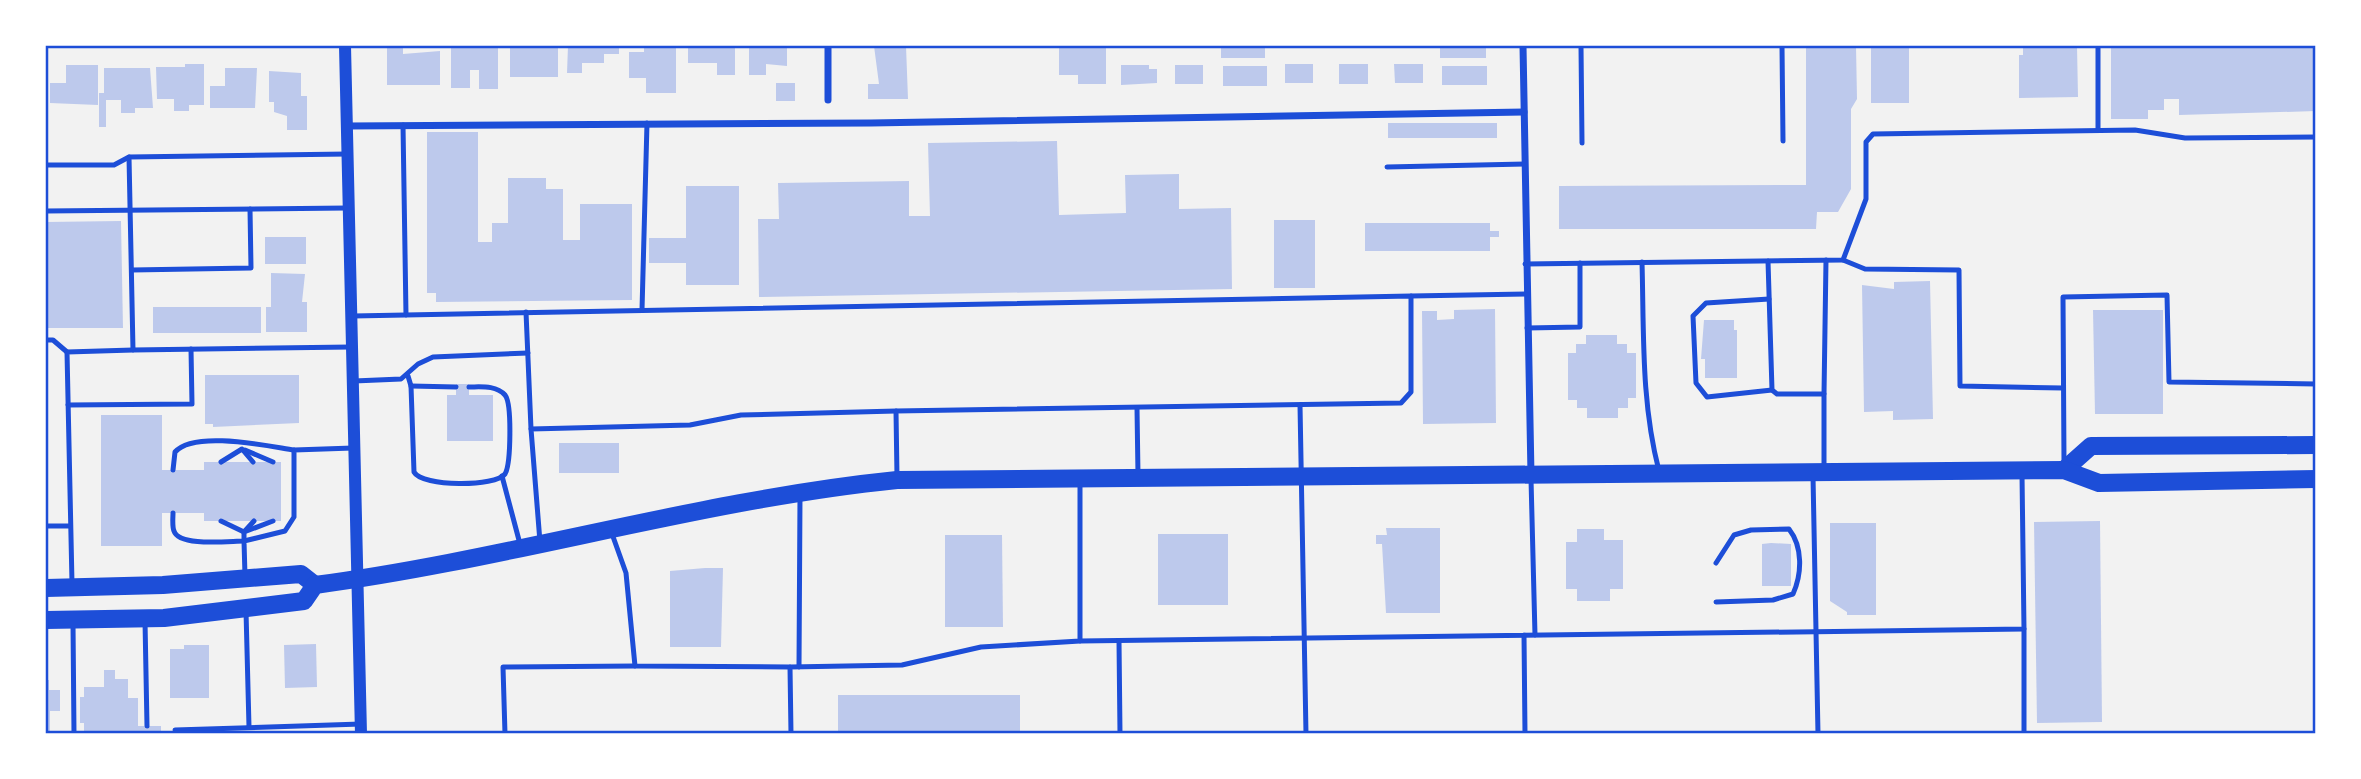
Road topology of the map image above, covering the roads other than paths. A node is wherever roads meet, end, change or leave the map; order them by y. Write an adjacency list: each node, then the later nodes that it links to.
1 (345, 46): 11 (street)
2 (828, 46): 7 (street)
3 (1523, 46): 8 (street)
4 (1581, 46): 15 (lane)
5 (1782, 46): 14 (lane)
6 (2098, 46): 12 (lane)
7 (828, 100)
8 (1524, 112): 9 (street); 18 (street)
9 (647, 123): 10 (street); 35 (lane)
10 (403, 125): 11 (street); 37 (lane)
11 (347, 126): 16 (street)
12 (2098, 130): 13 (lane); 26 (lane)
13 (2315, 137)
14 (1783, 141)
15 (1582, 143)
16 (348, 154): 17 (lane); 21 (street)
17 (129, 158): 19 (lane); 23 (lane)
18 (1525, 164): 20 (lane); 30 (street)
19 (46, 165)
20 (1387, 167)
21 (350, 208): 22 (lane); 38 (street)
22 (250, 209): 23 (lane); 31 (lane)
23 (130, 210): 24 (lane); 31 (lane)
24 (46, 211)
25 (1826, 260): 26 (lane); 27 (lane); 54 (lane)
26 (1843, 260): 52 (lane)
27 (1768, 261): 28 (lane); 34 (lane)
28 (1642, 262): 29 (lane); 72 (lane)
29 (1580, 263): 30 (lane); 39 (lane)
30 (1525, 264): 32 (street)
31 (132, 270): 43 (lane)
32 (1527, 294): 33 (lane); 39 (street)
33 (1411, 296): 35 (lane); 56 (lane)
34 (1769, 299): 53 (lane); 53 (lane)
35 (642, 310): 36 (lane)
36 (526, 312): 37 (lane); 45 (lane)
37 (406, 315): 38 (lane)
38 (352, 316): 41 (street)
39 (1527, 328): 73 (street)
40 (46, 340): 44 (lane)
41 (353, 347): 42 (lane); 47 (street)
42 (191, 349): 43 (lane); 55 (lane)
43 (133, 350): 44 (lane)
44 (66, 352): 55 (lane)
45 (528, 354): 46 (lane); 59 (lane)
46 (408, 376): 47 (lane); 49 (lane)
47 (354, 382): 62 (street)
48 (2315, 384): 52 (lane)
49 (411, 386): 50 (lane); 74 (lane)
50 (456, 387)
51 (469, 387): 74 (lane)
52 (2063, 388): 69 (lane)
53 (1772, 390): 54 (lane)
54 (1824, 394): 71 (lane)
55 (68, 405): 86 (lane)
56 (1300, 405): 57 (lane); 75 (lane)
57 (1137, 408): 58 (lane); 77 (lane)
58 (896, 411): 59 (lane); 79 (lane)
59 (531, 429): 90 (lane)
60 (242, 442): 63 (lane); 64 (lane); 68 (lane)
61 (2315, 445): 69 (highway)
62 (356, 448): 64 (lane); 94 (street)
63 (242, 449): 65 (lane); 66 (lane); 67 (lane)
64 (294, 450): 89 (lane)
65 (221, 462)
66 (253, 462)
67 (273, 462)
68 (173, 470)
69 (2064, 470): 70 (highway); 78 (highway)
70 (2022, 471): 71 (highway); 104 (lane)
71 (1818, 472): 72 (highway); 105 (lane)
72 (1660, 474): 73 (highway)
73 (1531, 475): 75 (highway); 107 (lane)
74 (502, 476): 91 (lane)
75 (1302, 477): 77 (highway); 108 (lane)
76 (1080, 478): 77 (highway); 79 (highway); 109 (lane)
77 (1138, 478)
78 (2315, 479)
79 (897, 480): 80 (highway)
80 (800, 493): 87 (highway); 113 (lane)
81 (173, 513): 89 (lane)
82 (221, 521): 88 (lane)
83 (254, 521): 88 (lane)
84 (273, 521): 88 (lane)
85 (46, 526): 86 (lane)
86 (70, 526): 96 (lane)
87 (610, 528): 90 (highway); 111 (lane)
88 (244, 532): 89 (lane)
89 (244, 541): 93 (lane)
90 (540, 546): 91 (highway)
91 (521, 549): 94 (highway)
92 (1716, 562): 99 (lane)
93 (245, 580): 95 (highway); 96 (highway)
94 (360, 580): 95 (highway); 116 (street)
95 (315, 585): 100 (highway)
96 (72, 587): 97 (highway); 98 (highway)
97 (46, 588)
98 (46, 599)
99 (1716, 602)
100 (246, 608): 101 (highway); 115 (lane)
101 (145, 618): 103 (highway); 114 (lane)
102 (46, 620): 103 (highway)
103 (72, 620): 118 (lane)
104 (2024, 629): 105 (lane); 125 (lane)
105 (1814, 632): 107 (lane); 124 (lane)
106 (1524, 635): 107 (lane); 108 (lane); 123 (lane)
107 (1535, 635)
108 (1305, 638): 110 (lane); 122 (lane)
109 (1080, 641): 110 (lane); 113 (lane)
110 (1119, 641): 121 (lane)
111 (635, 666): 112 (lane); 119 (lane)
112 (790, 667): 113 (lane); 120 (lane)
113 (799, 667)
114 (147, 726)
115 (249, 727): 116 (lane); 117 (lane)
116 (361, 729)
117 (175, 730)
118 (74, 733)
119 (505, 733)
120 (791, 733)
121 (1119, 733)
122 (1306, 733)
123 (1525, 733)
124 (1818, 733)
125 (2024, 733)

